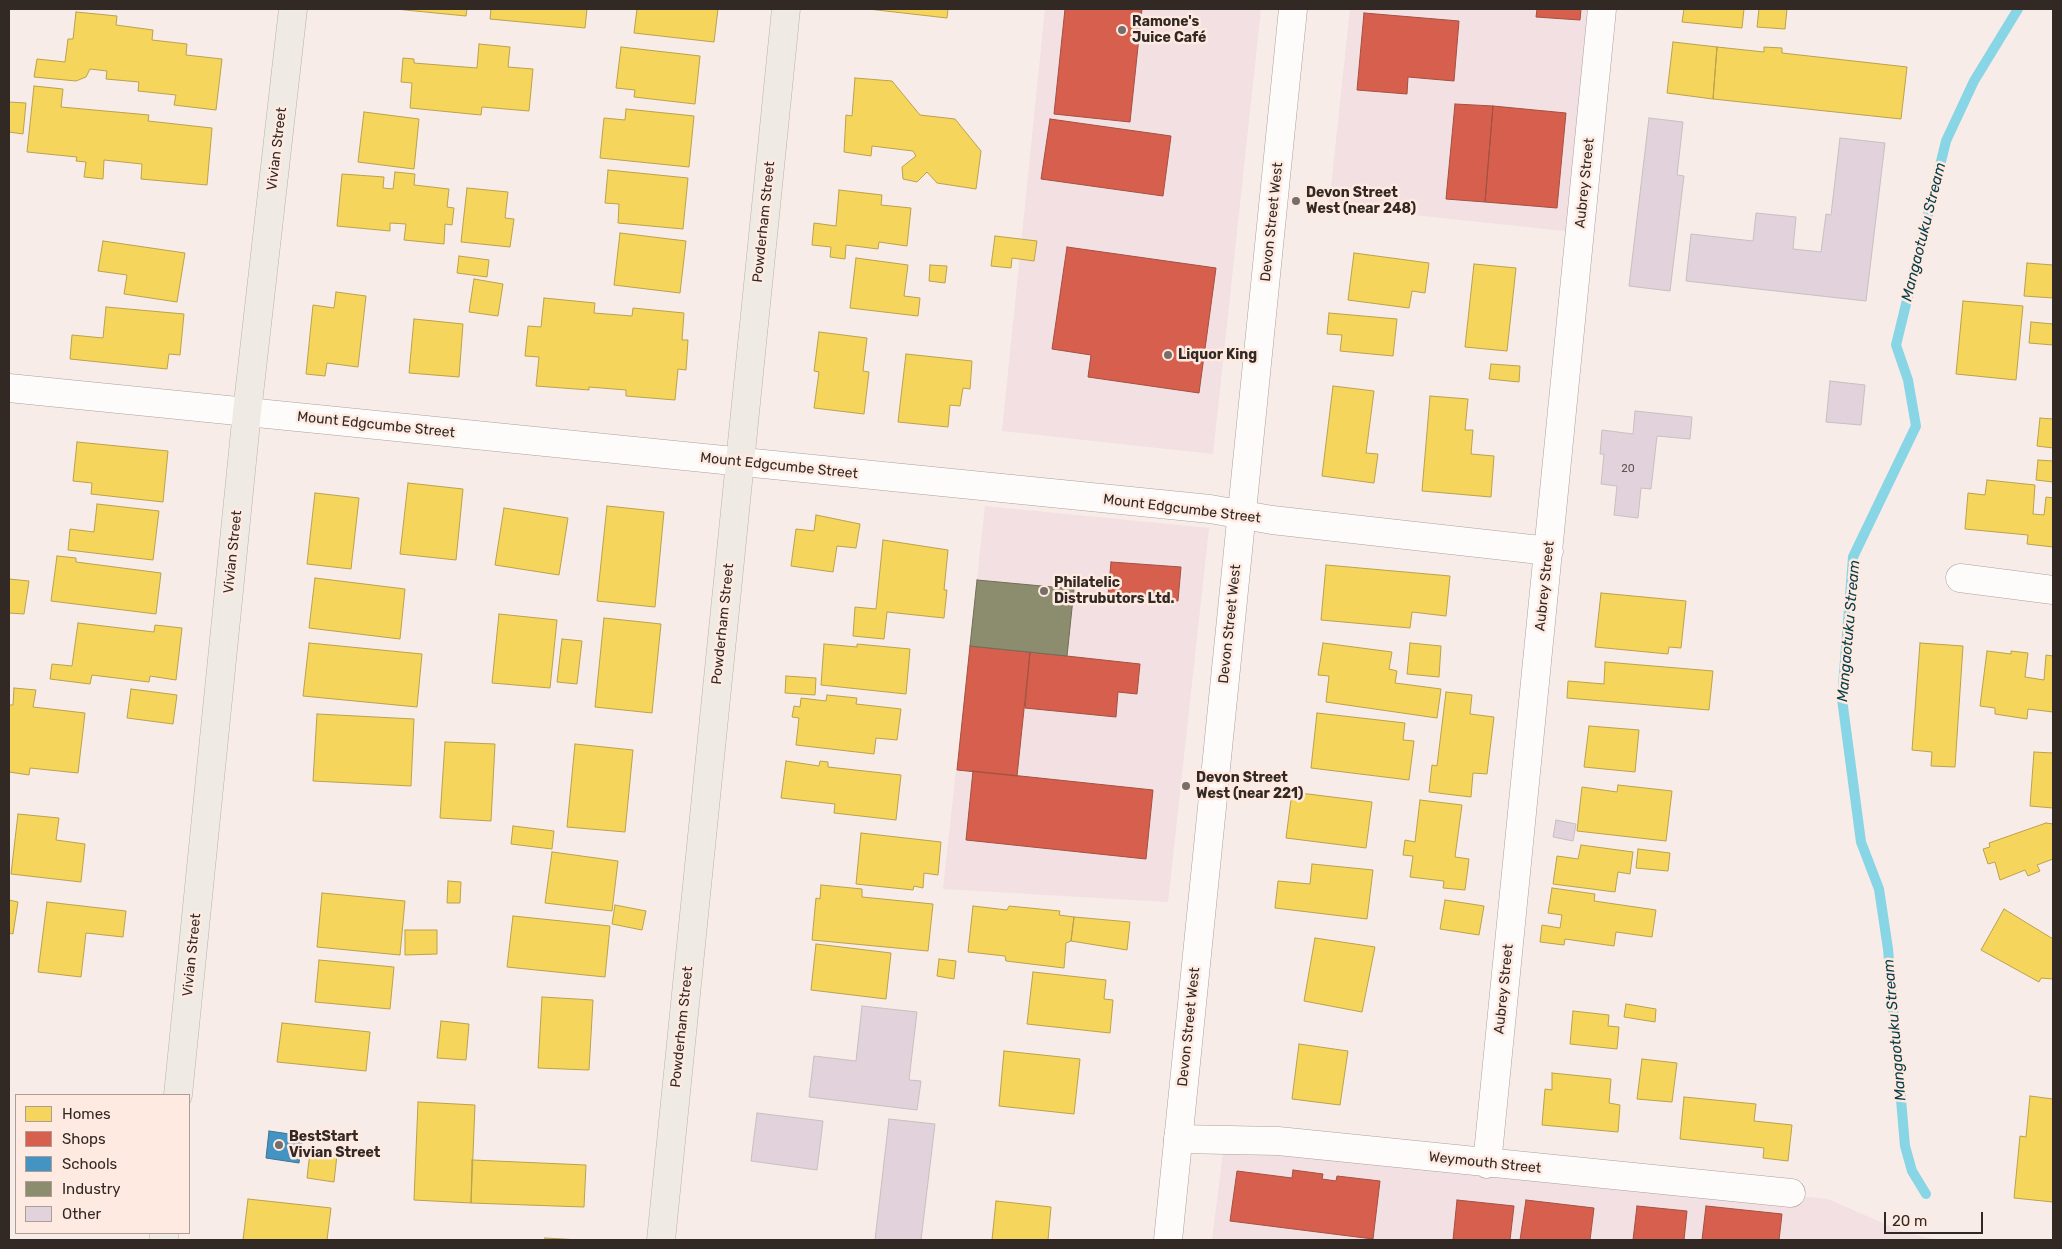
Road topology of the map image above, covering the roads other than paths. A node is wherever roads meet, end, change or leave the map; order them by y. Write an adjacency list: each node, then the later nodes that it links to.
1 (293, 9): 6 (main road, Vivian Street)
2 (786, 9): 7 (main road, Powderham Street)
3 (1294, 9): 8 (street, Devon Street West)
4 (1602, 9): 9 (street, Aubrey Street)
5 (9, 388): 6 (street, Mount Edgcumbe Street)
6 (247, 412): 7 (street, Mount Edgcumbe Street); 12 (main road, Vivian Street)
7 (739, 462): 8 (street, Mount Edgcumbe Street); 16 (main road, Powderham Street)
8 (1242, 515): 9 (street, Mount Edgcumbe Street); 13 (street, Devon Street West)
9 (1549, 551): 14 (street, Aubrey Street)
10 (1960, 578): 11 (street)
11 (2053, 590)
12 (178, 1094)
13 (1178, 1139): 14 (street, Weymouth Street); 17 (street, Devon Street West)
14 (1487, 1164): 15 (street, Weymouth Street)
15 (1791, 1193)
16 (661, 1240)
17 (1168, 1240)

